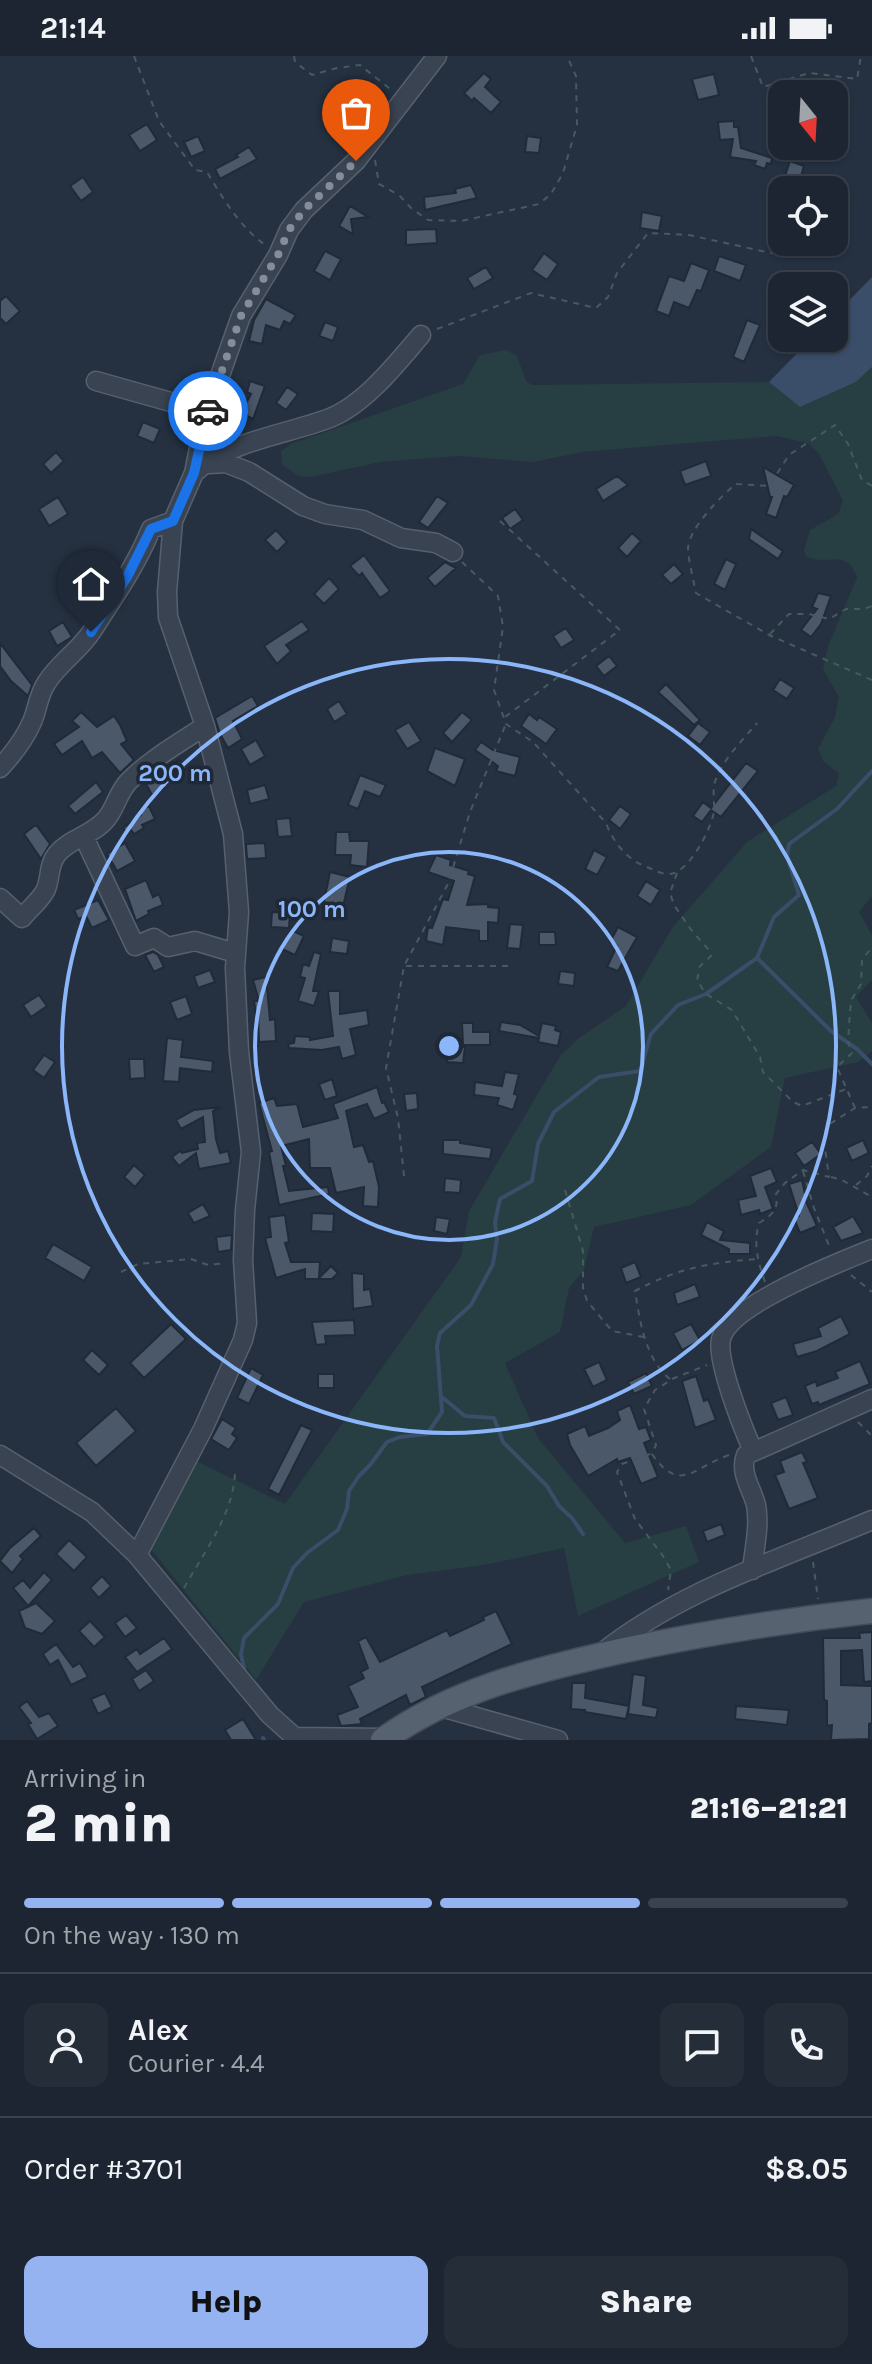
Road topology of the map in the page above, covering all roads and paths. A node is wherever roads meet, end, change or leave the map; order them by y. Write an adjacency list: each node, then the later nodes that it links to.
1 (134, 56): 10 (path)
2 (294, 56): 7 (path)
3 (437, 56): 7 (street)
4 (567, 56): 8 (path)
5 (751, 56): 6 (path)
6 (861, 56)
7 (404, 98): 8 (street)
8 (373, 137): 10 (street)
9 (768, 252): 11 (path)
10 (278, 255): 13 (street)
11 (421, 335): 14 (street)
12 (96, 381): 13 (street)
13 (205, 418): 14 (street)
14 (198, 469): 16 (street); 18 (street)
15 (872, 486): 20 (path)
16 (173, 521): 25 (street); 26 (street)
17 (500, 521): 22 (path)
18 (453, 552): 22 (path)
19 (872, 606): 20 (path)
20 (769, 635): 21 (path)
21 (872, 680)
22 (504, 718): 24 (path)
23 (757, 723): 28 (path)
24 (506, 724): 28 (path); 32 (path)
25 (205, 726): 27 (street); 31 (street)
26 (0, 768)
27 (84, 837): 29 (street); 31 (street)
28 (677, 872): 34 (path)
29 (0, 898)
30 (872, 948): 34 (path)
31 (235, 953): 46 (street)
32 (404, 966): 33 (path); 39 (path)
33 (513, 966)
34 (846, 1089): 36 (path)
35 (872, 1107): 36 (path)
36 (855, 1108): 40 (path)
37 (872, 1166): 41 (path)
38 (803, 1170): 40 (path); 45 (path); 47 (path)
39 (404, 1176)
40 (829, 1177): 41 (path)
41 (855, 1186): 43 (path)
42 (565, 1190): 51 (path)
43 (872, 1197)
44 (872, 1249): 47 (street)
45 (757, 1259): 50 (path); 51 (path)
46 (243, 1260): 48 (path); 63 (street)
47 (839, 1264): 49 (path); 50 (street)
48 (121, 1272)
49 (872, 1292)
50 (769, 1294): 52 (street)
51 (646, 1337): 53 (path)
52 (721, 1358): 53 (path); 57 (street)
53 (671, 1380): 58 (path)
54 (872, 1399): 55 (street)
55 (845, 1411): 56 (path); 57 (street)
56 (872, 1436)
57 (751, 1446): 58 (path); 64 (street)
58 (652, 1454): 65 (path)
59 (0, 1455): 63 (street)
60 (235, 1473): 66 (path)
61 (872, 1520): 62 (street)
62 (810, 1547): 64 (street); 68 (path)
63 (137, 1555): 66 (street)
64 (752, 1570): 69 (street)
65 (668, 1588)
66 (176, 1603): 71 (street)
67 (872, 1611): 68 (main road)
68 (821, 1616): 69 (main road)
69 (598, 1656): 70 (main road)
70 (437, 1706): 72 (main road); 73 (street)
71 (297, 1738): 72 (street)
72 (384, 1739)
73 (558, 1740)

